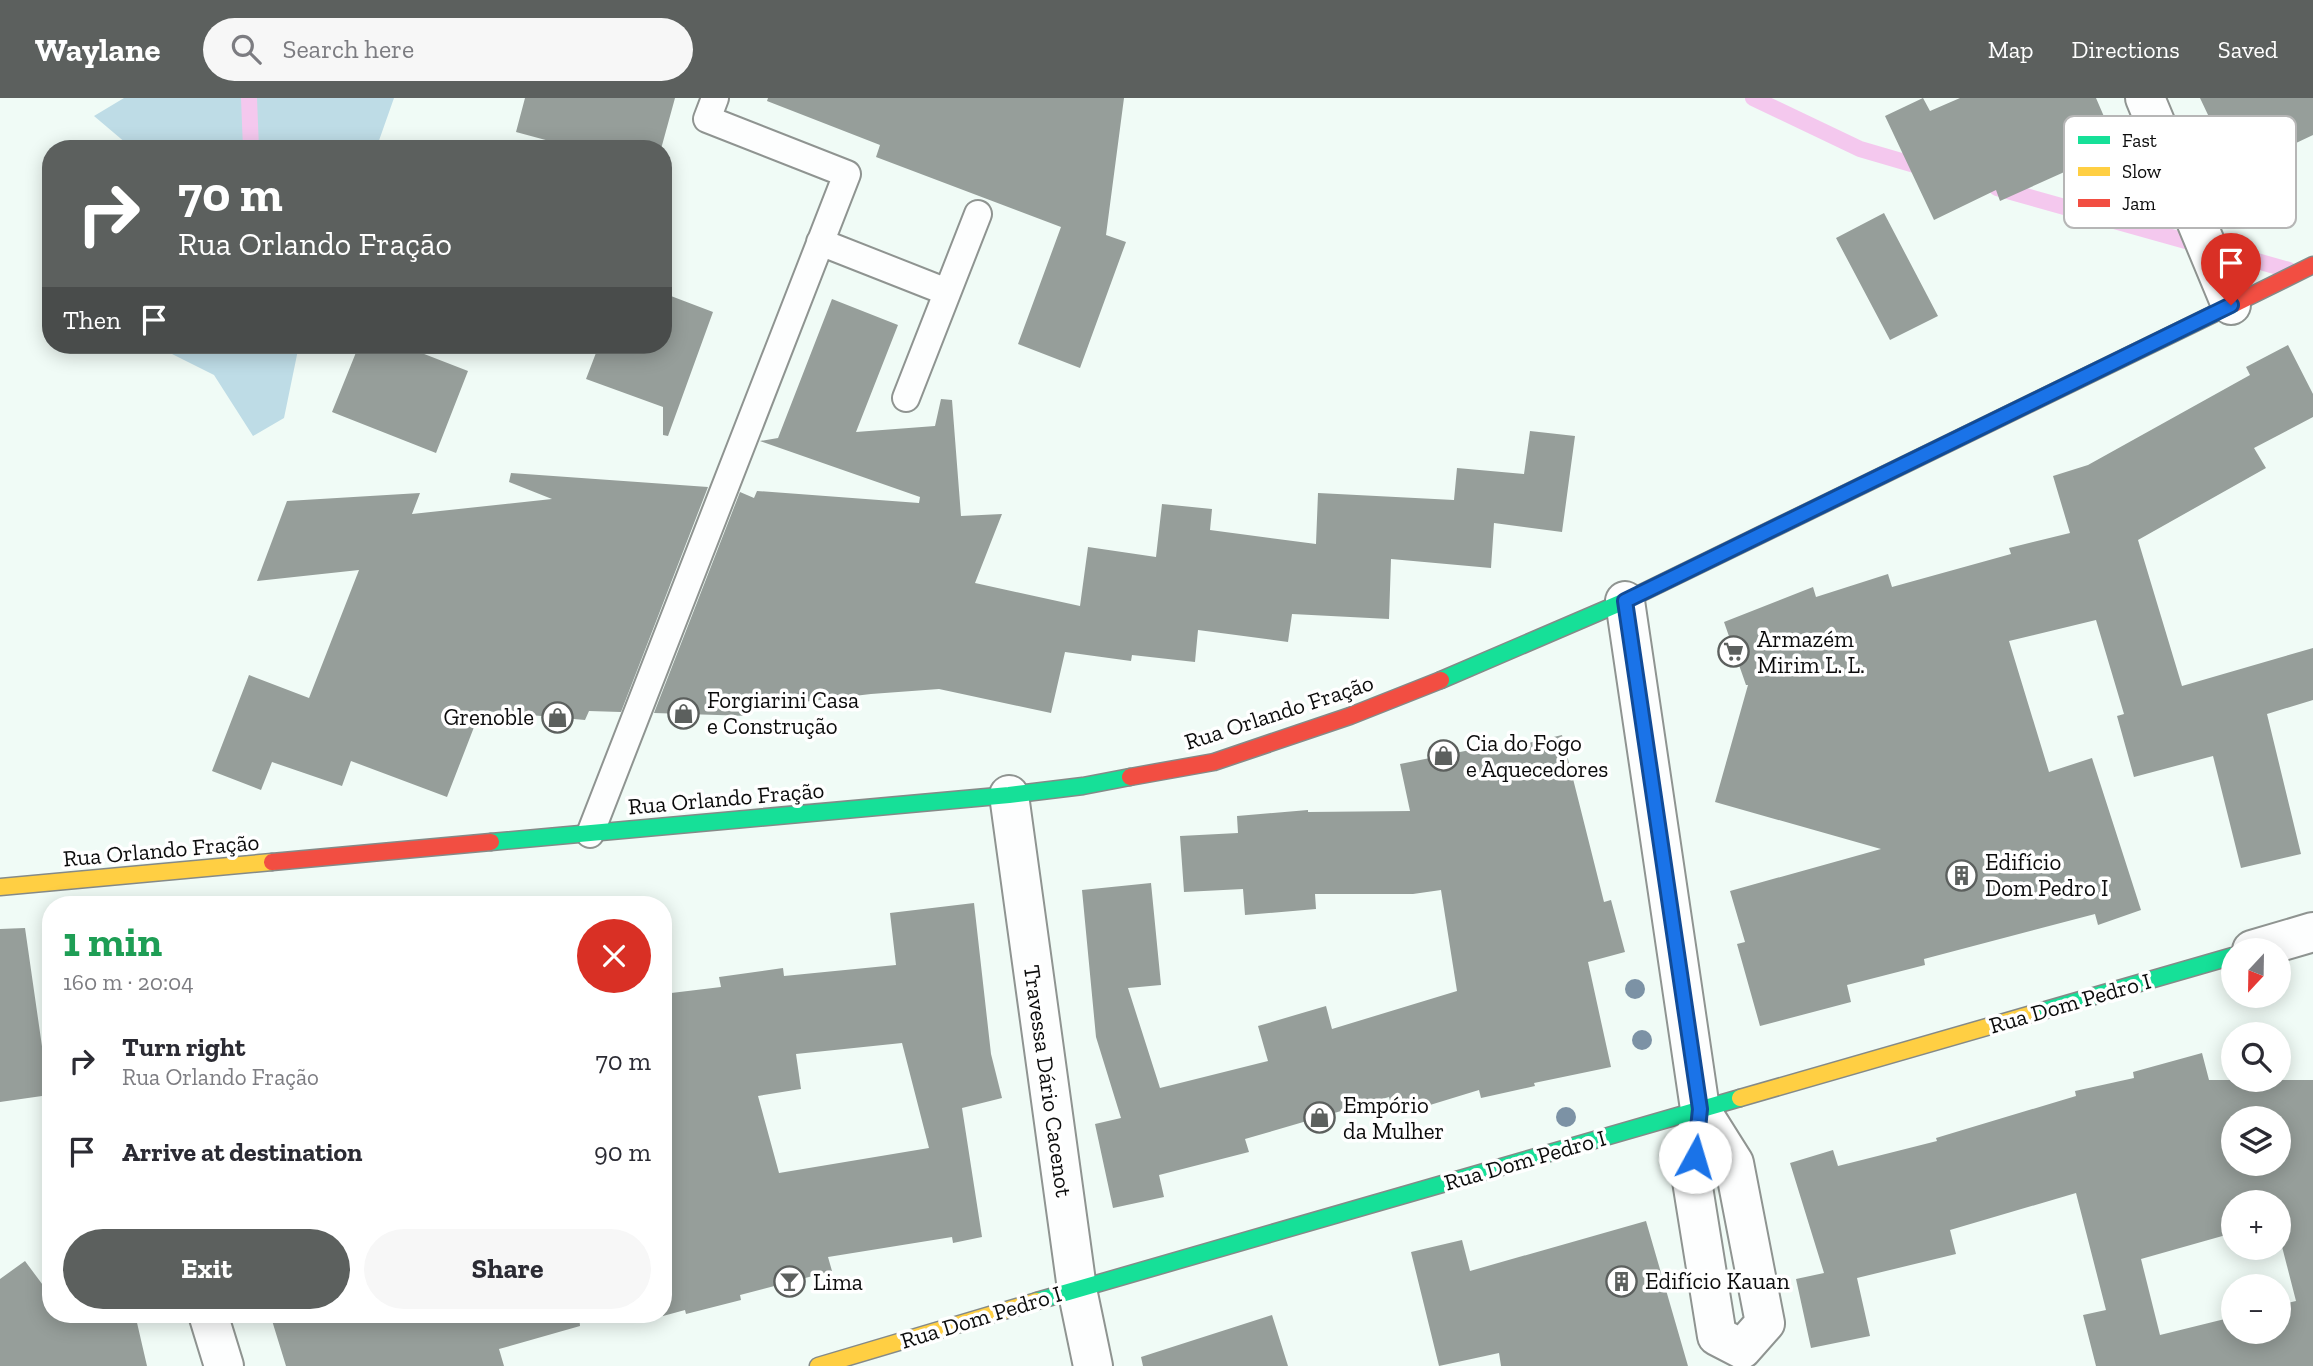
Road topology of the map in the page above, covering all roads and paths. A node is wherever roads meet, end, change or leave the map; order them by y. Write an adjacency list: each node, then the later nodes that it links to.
1 (715, 98): 6 (lane)
2 (2145, 98): 3 (street)
3 (2152, 116)
4 (978, 214): 8 (lane)
5 (2199, 228): 9 (street)
6 (820, 242): 8 (lane); 13 (lane)
7 (2313, 265): 9 (street, Rua Orlando Fração)
8 (947, 292): 10 (lane)
9 (2231, 305): 11 (street, Rua Orlando Fração)
10 (906, 398)
11 (1625, 601): 12 (street, Rua Orlando Fração); 19 (street)
12 (1009, 795): 13 (street, Rua Orlando Fração); 20 (street, Travessa Dário Cacenot)
13 (590, 834): 15 (street, Rua Orlando Fração)
14 (0, 887): 15 (street, Rua Orlando Fração)
15 (77, 893)
16 (2313, 932): 17 (street)
17 (2291, 938)
18 (2221, 959): 19 (street, Rua Dom Pedro I)
19 (1700, 1109): 19 (street); 20 (street, Rua Dom Pedro I)
20 (1077, 1289): 23 (street, Rua Dom Pedro I); 24 (street, Travessa Dário Cacenot)
21 (211, 1323): 22 (street)
22 (224, 1366)
23 (818, 1366)
24 (1093, 1366)

